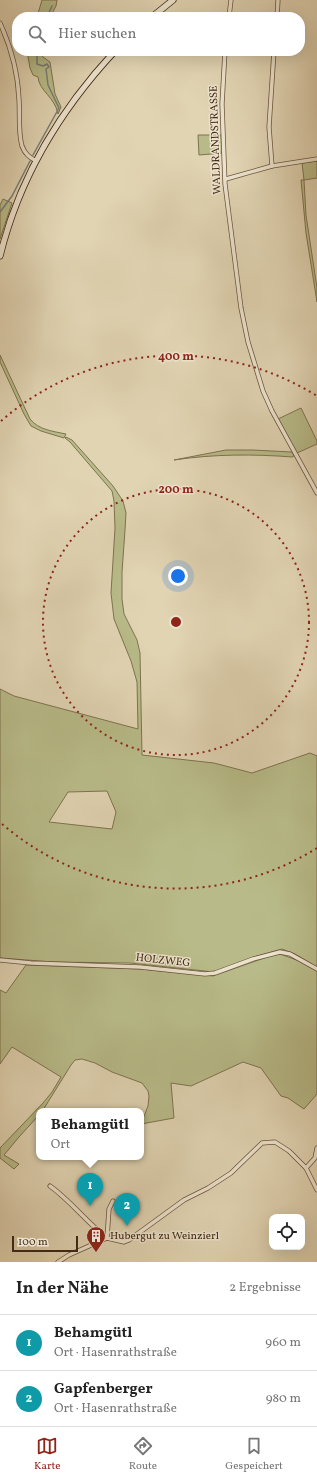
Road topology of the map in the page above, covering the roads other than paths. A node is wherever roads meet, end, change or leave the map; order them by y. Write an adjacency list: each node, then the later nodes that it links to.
1 (173, 0): 4 (main road)
2 (231, 0): 5 (street)
3 (278, 0): 6 (street)
4 (158, 12)
5 (230, 12)
6 (277, 12)
7 (0, 23): 12 (street)
8 (111, 56): 12 (main road)
9 (225, 56): 14 (street, WALDRANDSTRASSE)
10 (274, 56): 13 (street)
11 (317, 159): 13 (street)
12 (36, 161): 15 (main road)
13 (272, 166): 14 (street)
14 (226, 179): 17 (street, WALDRANDSTRASSE)
15 (1, 248): 16 (main road)
16 (0, 256)
17 (317, 493)
18 (0, 960): 19 (street, HOLZWEG)
19 (317, 969)
20 (317, 1148): 21 (street)
21 (306, 1168): 23 (street); 25 (street)
22 (50, 1186): 25 (street)
23 (317, 1190)
24 (113, 1201): 25 (street)
25 (107, 1238): 26 (street)
26 (58, 1262)

